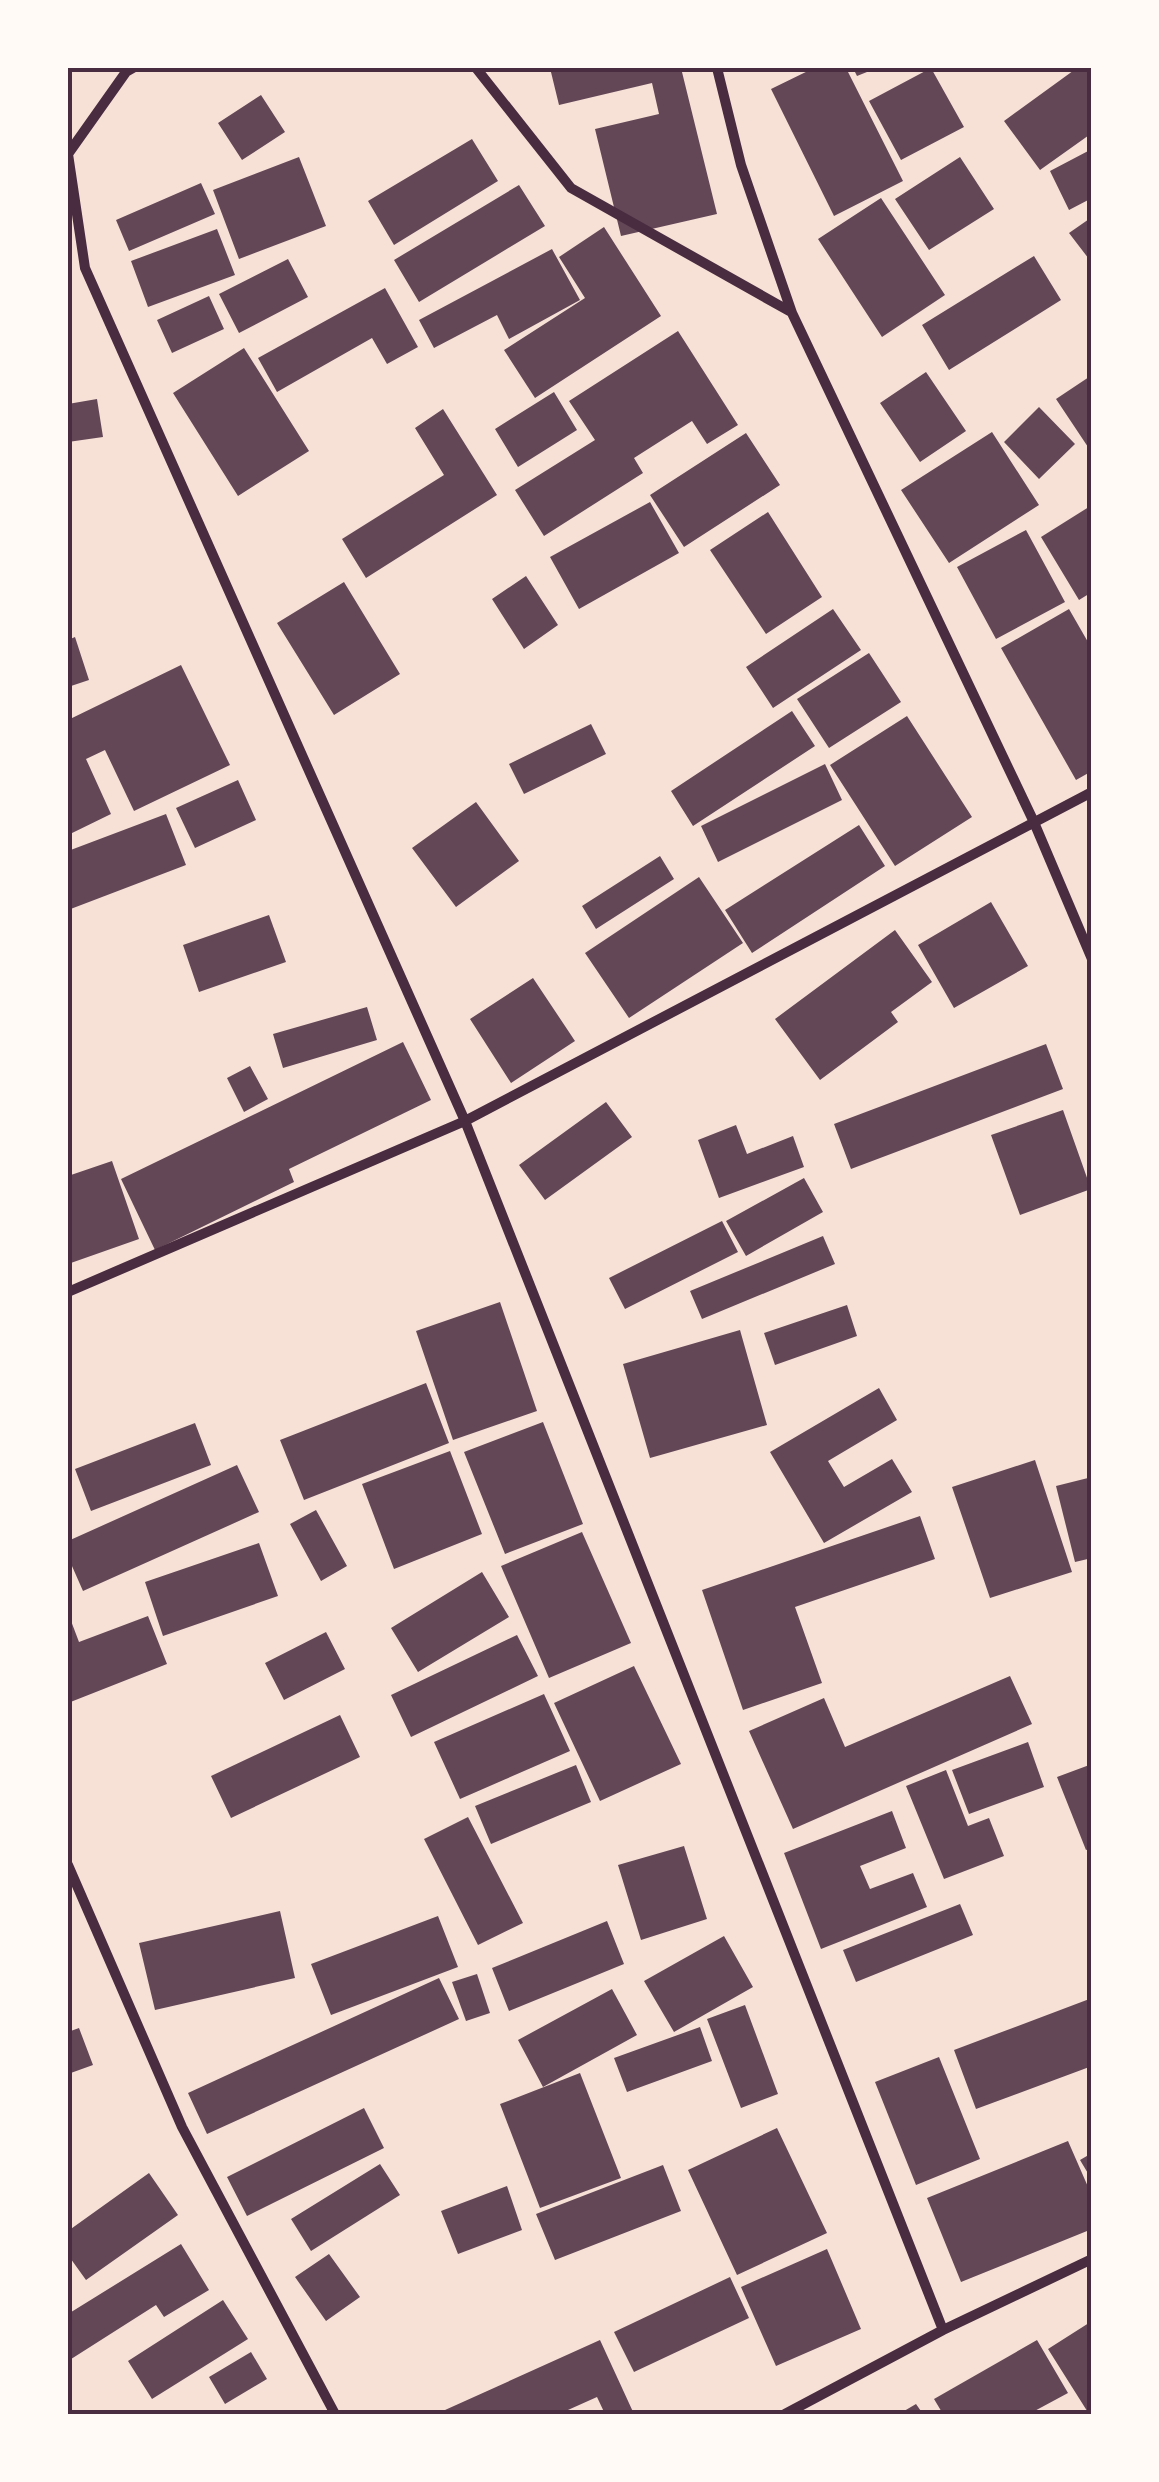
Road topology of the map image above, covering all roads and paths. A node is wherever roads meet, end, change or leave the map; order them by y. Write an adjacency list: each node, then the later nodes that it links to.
1 (133, 68): 8 (street)
2 (476, 68): 4 (street)
3 (717, 68): 4 (street)
4 (792, 313): 6 (street)
5 (1092, 792): 6 (street)
6 (1033, 820): 7 (street); 8 (street)
7 (1092, 959)
8 (465, 1120): 9 (street); 12 (street)
9 (68, 1292)
10 (68, 1865): 13 (street)
11 (1092, 2259): 12 (street)
12 (943, 2330): 14 (street)
13 (335, 2414)
14 (785, 2414)

